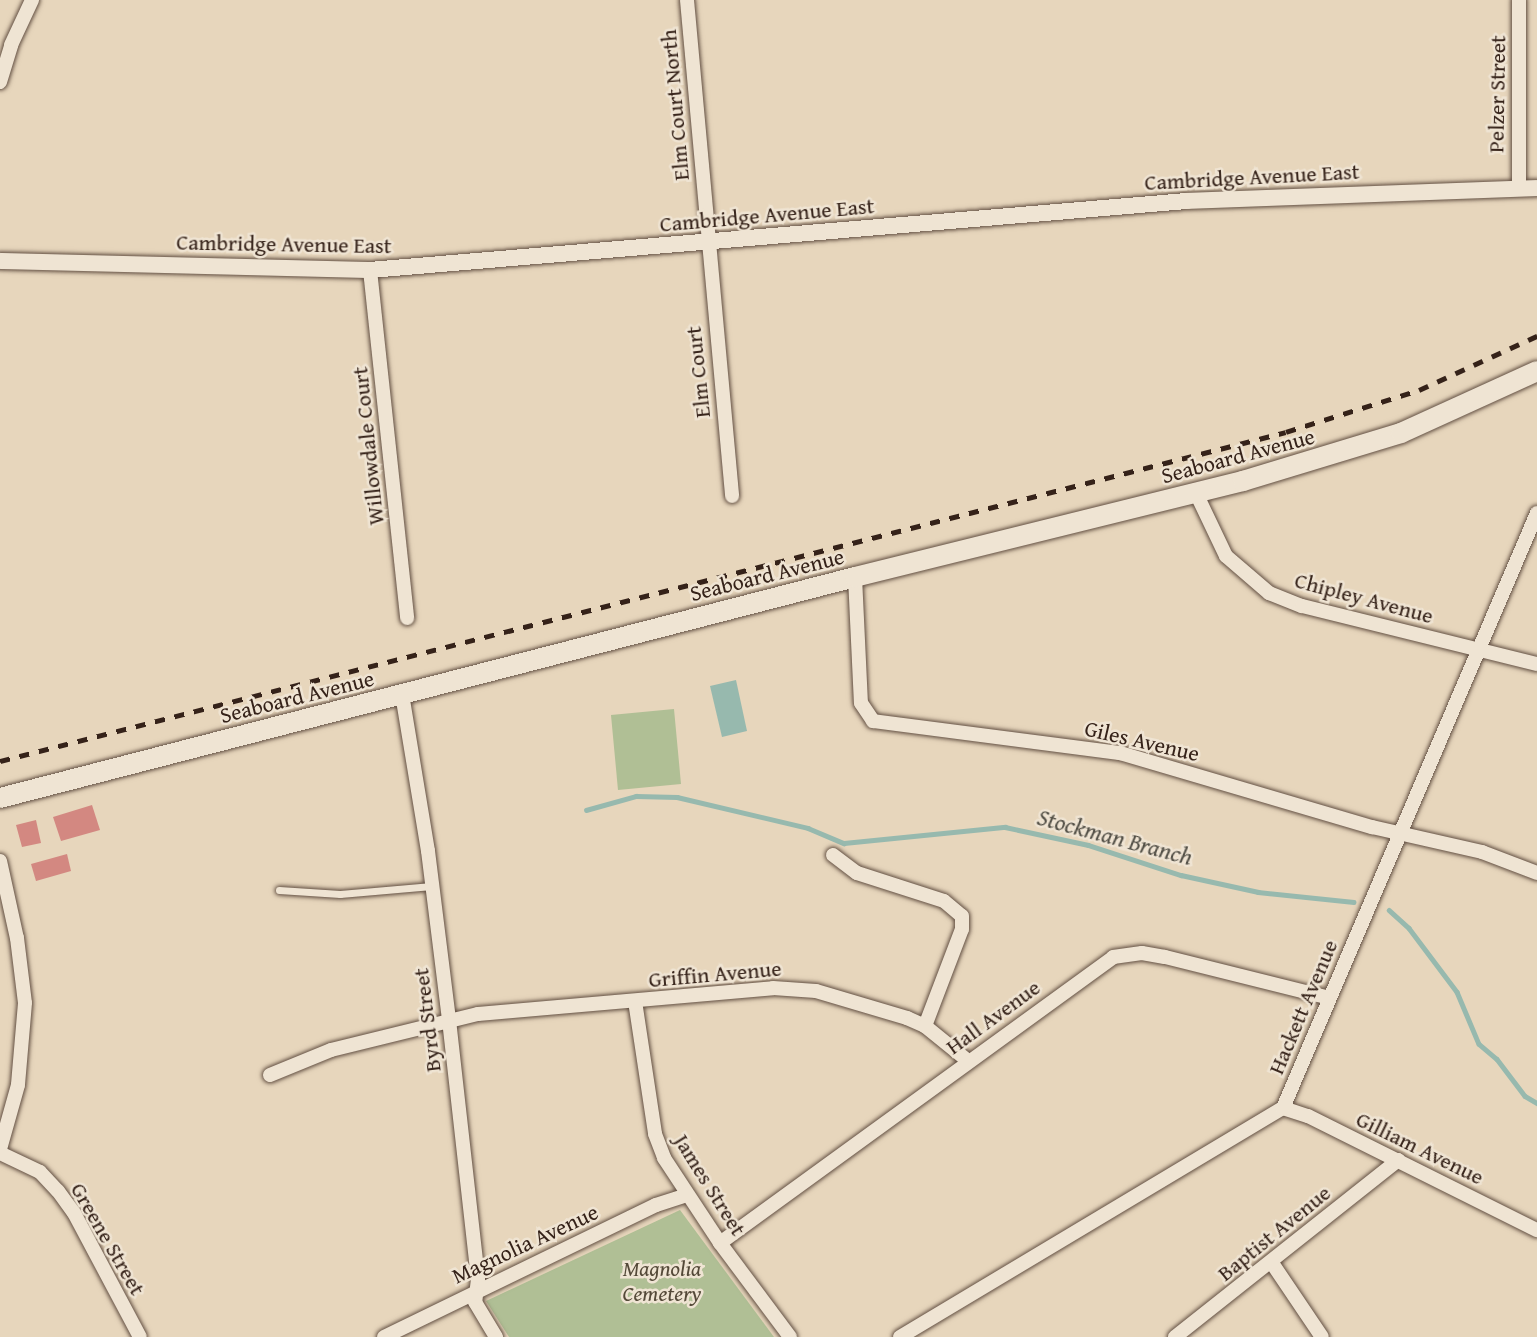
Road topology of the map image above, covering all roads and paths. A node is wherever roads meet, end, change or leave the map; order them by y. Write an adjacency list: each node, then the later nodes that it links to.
1 (32, 0): 4 (street)
2 (687, 0): 7 (street, Elm Court North)
3 (1519, 0): 5 (street, Pelzer Street)
4 (0, 82)
5 (1519, 188): 6 (street, Cambridge Avenue East); 7 (street, Cambridge Avenue East)
6 (1537, 188)
7 (706, 243): 9 (street, Cambridge Avenue East); 12 (street, Elm Court)
8 (0, 261): 9 (street, Cambridge Avenue East)
9 (370, 270): 15 (street, Willowdale Court)
10 (1537, 372): 11 (main road, Seaboard Avenue)
11 (1196, 493): 14 (main road, Seaboard Avenue); 16 (street, Chipley Avenue)
12 (732, 496)
13 (1537, 513): 16 (street, Hackett Avenue)
14 (855, 577): 18 (main road, Seaboard Avenue); 20 (street, Giles Avenue)
15 (407, 618)
16 (1479, 649): 17 (street, Chipley Avenue); 20 (street, Hackett Avenue)
17 (1537, 664)
18 (402, 694): 19 (main road, Seaboard Avenue); 24 (street, Byrd Street)
19 (0, 798)
20 (1400, 834): 23 (street, Giles Avenue); 26 (street, Hackett Avenue)
21 (833, 855): 29 (street)
22 (0, 861): 33 (street)
23 (1537, 873)
24 (432, 886): 25 (lane); 28 (street, Byrd Street)
25 (279, 890)
26 (1329, 998): 30 (street, Hall Avenue); 32 (street, Hackett Avenue)
27 (635, 1001): 28 (street, Griffin Avenue); 29 (street, Griffin Avenue); 35 (street, James Street)
28 (449, 1020): 31 (street, Griffin Avenue); 39 (street, Byrd Street)
29 (925, 1026): 30 (street, Griffin Avenue)
30 (968, 1061): 37 (street, Hall Avenue)
31 (270, 1075)
32 (1283, 1108): 34 (street, Gilliam Avenue); 44 (street, Hackett Avenue)
33 (0, 1151): 40 (street, Greene Street)
34 (1398, 1160): 36 (street, Gilliam Avenue); 38 (street, Baptist Avenue)
35 (687, 1195): 37 (street, James Street); 39 (street, Magnolia Avenue)
36 (1537, 1230)
37 (720, 1243): 43 (street, James Street)
38 (1272, 1263): 45 (street, Baptist Avenue); 46 (street)
39 (475, 1291): 41 (street, Magnolia Avenue); 42 (street, Byrd Street)
40 (140, 1337)
41 (384, 1337)
42 (496, 1337)
43 (790, 1337)
44 (900, 1337)
45 (1175, 1337)
46 (1322, 1337)

